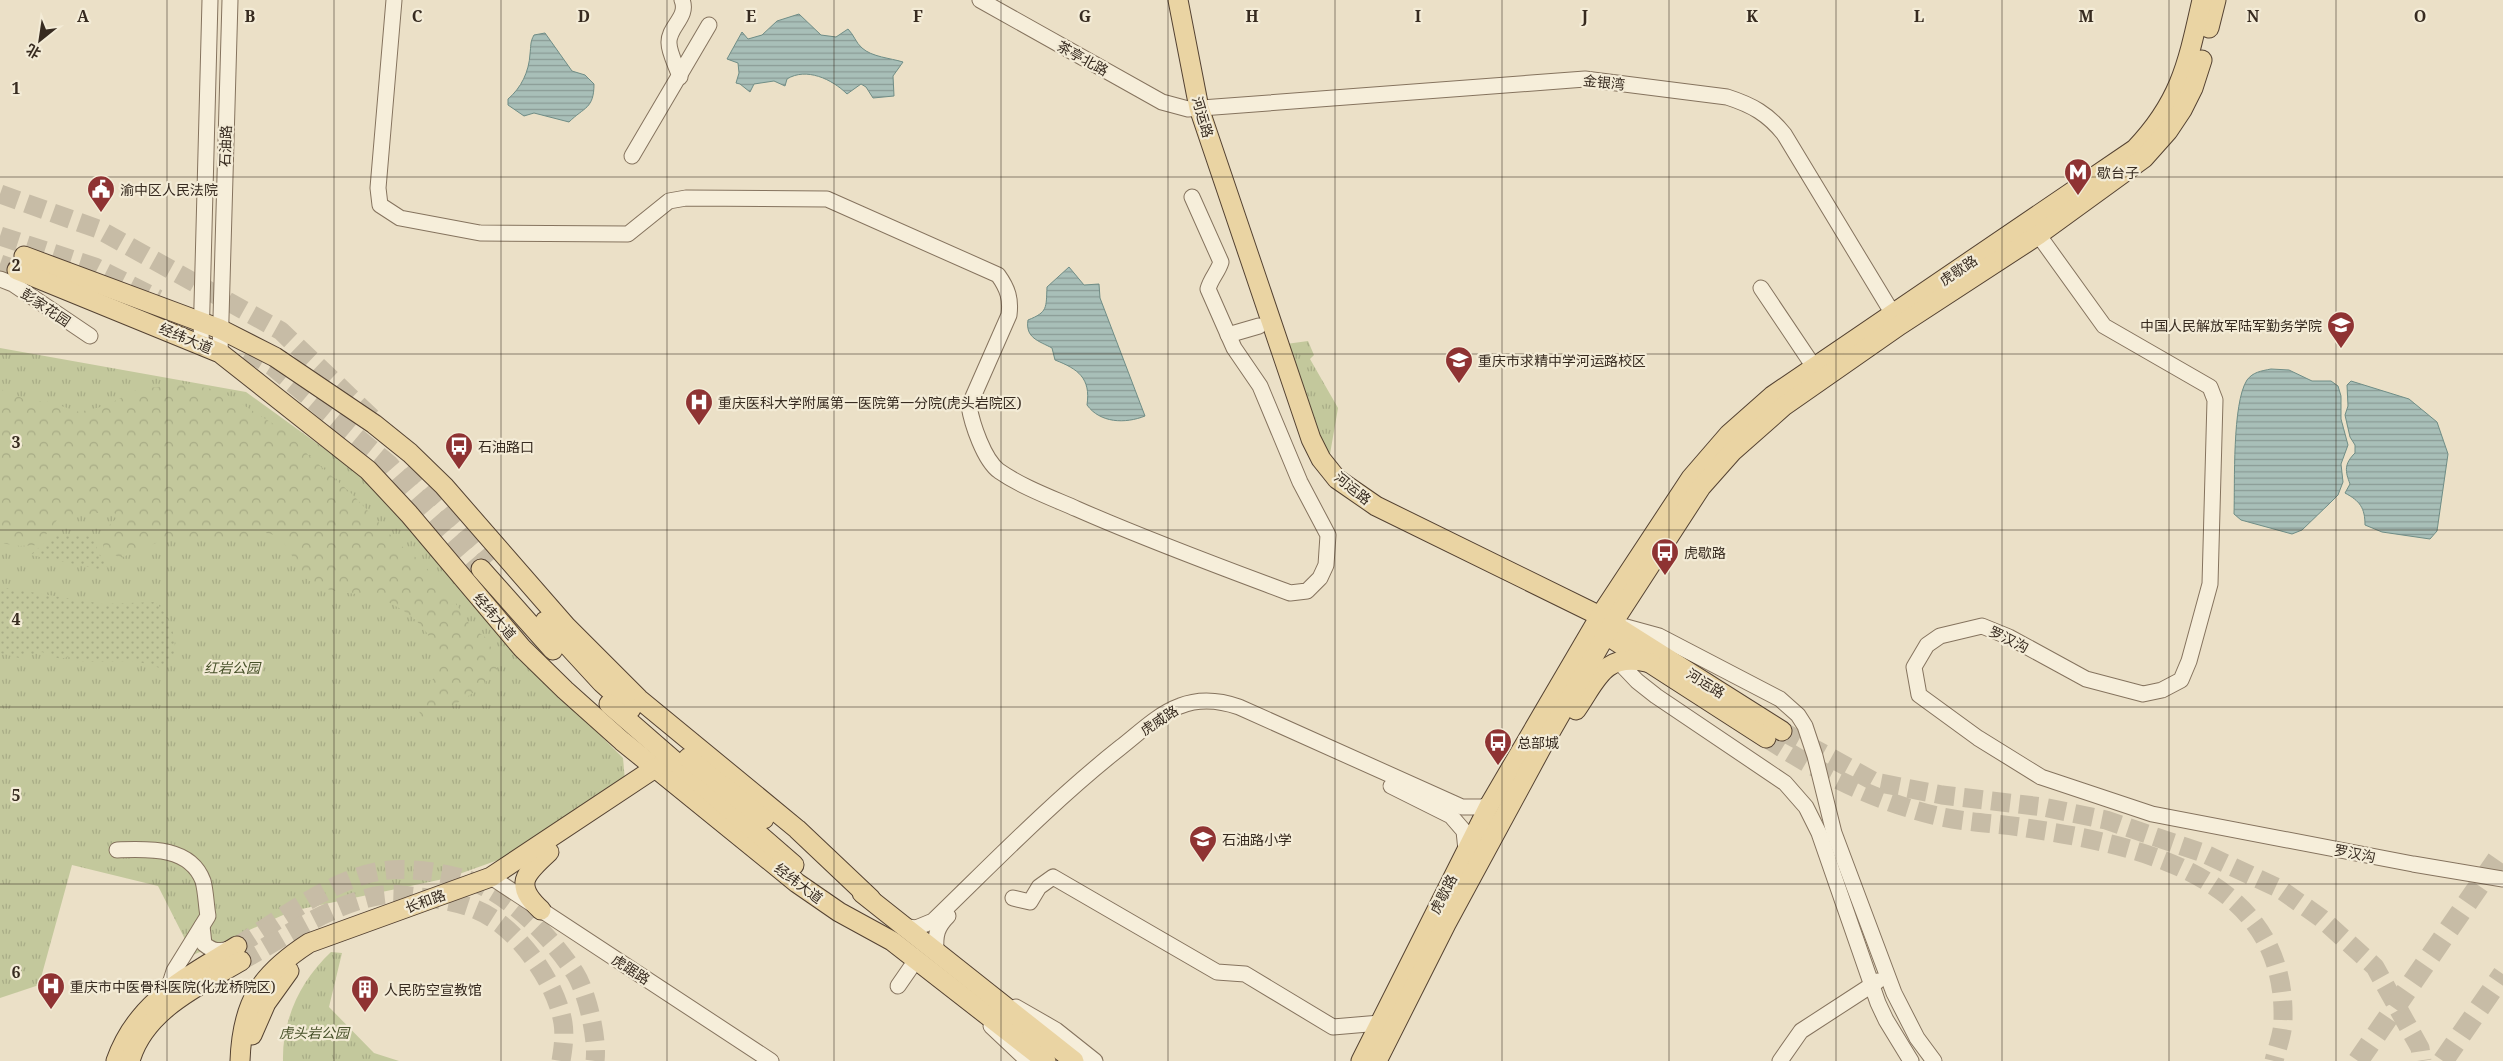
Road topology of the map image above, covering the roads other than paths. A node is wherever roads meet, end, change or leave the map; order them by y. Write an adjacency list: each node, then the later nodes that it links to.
1 (210, 0): 19 (street, 石油路)
2 (230, 0): 19 (street, 石油路)
3 (394, 0): 21 (street)
4 (682, 0): 11 (street)
5 (980, 0): 12 (street, 茶亭北路)
6 (1166, 0): 12 (main road, 河运路)
7 (1178, 0): 12 (main road, 河运路)
8 (2202, 0): 15 (main road, 虎歇路)
9 (2216, 0): 15 (main road, 虎歇路)
10 (709, 25): 11 (street)
11 (680, 77): 13 (street)
12 (1194, 109): 18 (street, 金银湾); 20 (main road, 河运路); 28 (main road, 河运路)
13 (632, 156)
14 (1192, 197): 21 (street)
15 (2034, 228): 18 (main road, 虎歇路); 39 (street, 罗汉沟)
16 (0, 279): 22 (street, 彭家花园)
17 (1761, 288): 25 (street)
18 (1896, 320): 25 (main road, 虎歇路); 28 (main road, 虎歇路)
19 (211, 326): 23 (street, 石油路); 23 (main road, 经纬大道); 24 (street, 石油路); 26 (main road, 经纬大道)
20 (1260, 326): 21 (street); 28 (main road, 河运路)
21 (1228, 335)
22 (90, 336)
23 (201, 343): 24 (main road, 经纬大道)
24 (220, 353): 27 (main road, 经纬大道)
25 (1814, 368): 28 (main road, 虎歇路)
26 (308, 381): 27 (main road); 42 (main road, 经纬大道)
27 (291, 410): 32 (main road, 经纬大道)
28 (1603, 626): 30 (main road, 河运路); 30 (main road, 河运路); 31 (main road, 虎歇路); 34 (street); 35 (main road, 虎歇路)
29 (1618, 661): 30 (main road); 31 (main road); 33 (street)
30 (1648, 662)
31 (1544, 744): 57 (main road, 虎歇路)
32 (661, 772): 38 (main road, 长和路); 40 (main road, 长和路); 46 (main road, 经纬大道)
33 (1785, 783): 34 (street); 51 (street)
34 (1822, 784): 50 (street)
35 (1490, 804): 37 (main road, 虎歇路); 45 (street, 虎威路)
36 (117, 850): 44 (street)
37 (1466, 850): 47 (street, 虎威路); 56 (main road, 虎歇路)
38 (550, 852): 40 (main road, 长和路); 43 (main road)
39 (2503, 879)
40 (492, 882): 43 (street, 虎踞路); 60 (main road, 长和路); 61 (main road, 长和路); 62 (street, 虎踞路)
41 (1013, 898): 56 (street)
42 (871, 899): 45 (main road); 46 (main road)
43 (541, 910): 63 (street, 虎踞路)
44 (202, 926): 48 (street); 54 (street)
45 (908, 927): 47 (main road)
46 (892, 941): 49 (main road, 经纬大道)
47 (936, 950): 53 (main road)
48 (239, 954): 54 (main road); 59 (main road)
49 (916, 960): 52 (street); 55 (main road, 经纬大道)
50 (1888, 976): 51 (street); 71 (street)
51 (1871, 985): 69 (street); 70 (street)
52 (898, 986)
53 (984, 988): 66 (main road); 67 (street)
54 (167, 992): 58 (main road)
55 (960, 994): 64 (street); 65 (main road, 经纬大道)
56 (1380, 1023): 68 (main road, 虎歇路)
57 (1379, 1059)
58 (116, 1061)
59 (130, 1061)
60 (240, 1061)
61 (250, 1061)
62 (756, 1061)
63 (771, 1061)
64 (1028, 1061)
65 (1046, 1061)
66 (1074, 1061)
67 (1095, 1061)
68 (1361, 1061)
69 (1780, 1061)
70 (1911, 1061)
71 (1934, 1061)

